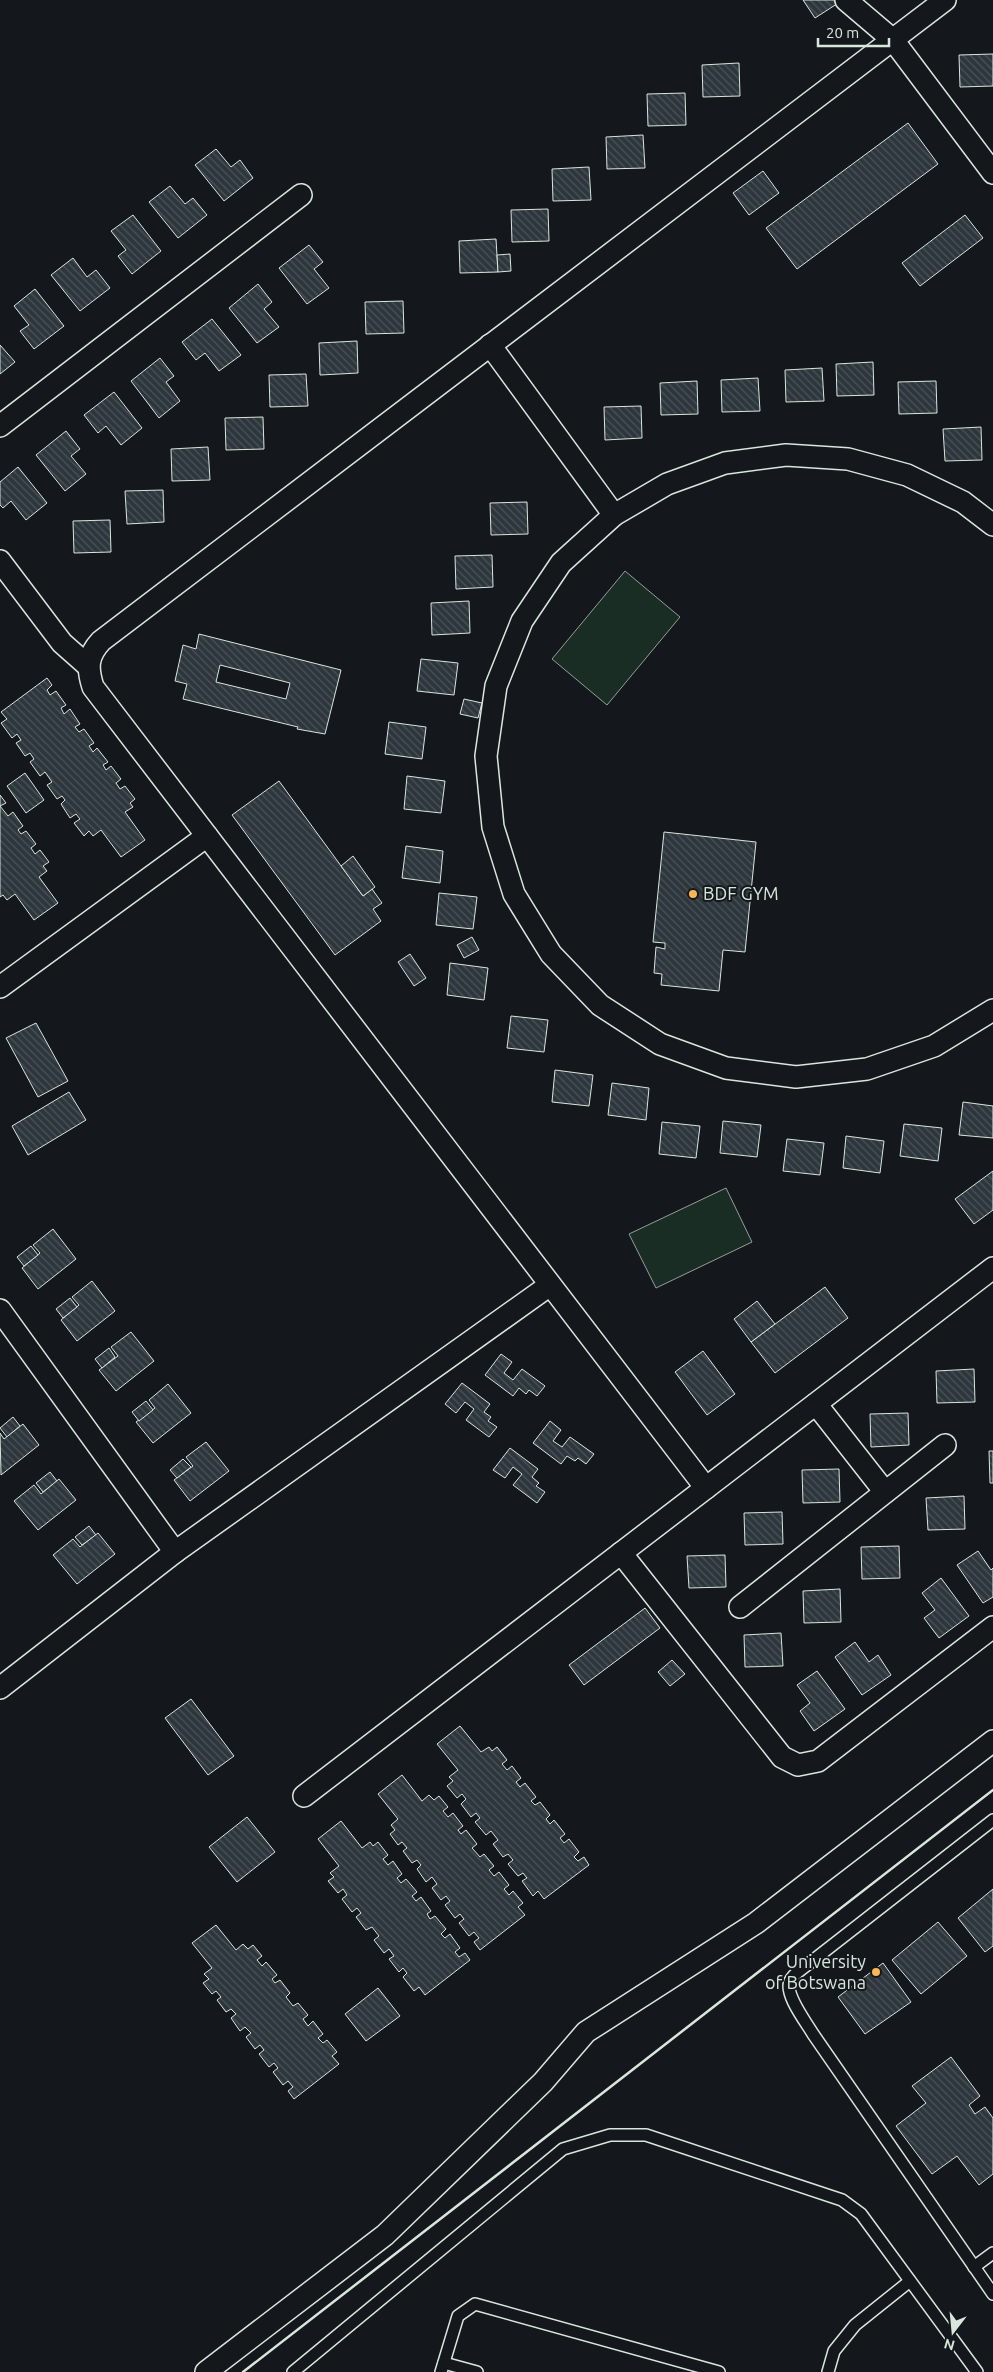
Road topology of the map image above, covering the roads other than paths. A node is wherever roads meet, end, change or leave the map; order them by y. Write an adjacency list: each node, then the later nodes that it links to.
1 (846, 0): 3 (street)
2 (945, 0): 3 (street)
3 (893, 40): 4 (street); 6 (street)
4 (993, 173)
5 (301, 195): 7 (street)
6 (490, 345): 8 (street); 11 (street)
7 (0, 426)
8 (614, 515): 9 (street); 14 (street)
9 (993, 525)
10 (0, 562): 11 (street)
11 (88, 666): 12 (street)
12 (207, 836): 13 (street); 16 (street)
13 (0, 987)
14 (993, 1010)
15 (993, 1268): 18 (street)
16 (550, 1285): 20 (street); 22 (street)
17 (0, 1310): 22 (street)
18 (816, 1404): 20 (street); 21 (street)
19 (945, 1445): 21 (street)
20 (706, 1488): 23 (street)
21 (885, 1492): 24 (street)
22 (175, 1552): 26 (street)
23 (621, 1553): 25 (street); 28 (street)
24 (740, 1607)
25 (993, 1627)
26 (2, 1683)
27 (993, 1741): 35 (street)
28 (304, 1796)
29 (993, 1820): 31 (lane)
30 (993, 2253): 31 (lane)
31 (974, 2267): 33 (lane)
32 (910, 2281): 36 (lane); 39 (lane); 40 (lane)
33 (993, 2294)
34 (442, 2367): 37 (lane); 38 (lane)
35 (206, 2372)
36 (293, 2372)
37 (477, 2372)
38 (719, 2372)
39 (828, 2372)
40 (977, 2372)

